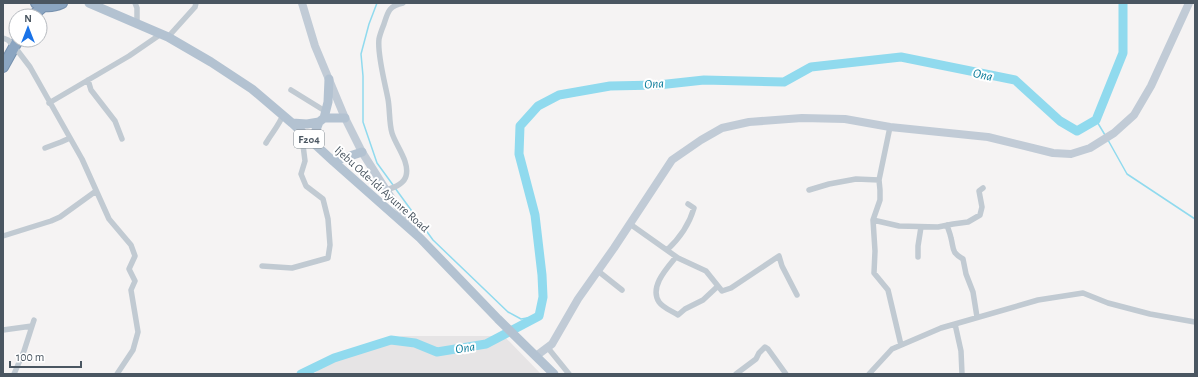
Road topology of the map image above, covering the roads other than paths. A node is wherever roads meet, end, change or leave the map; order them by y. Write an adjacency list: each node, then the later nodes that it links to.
1 (62, 3): 8 (highway)
2 (90, 3): 9 (main road, Ijebu Ode-Idi Ayunre Road / F204)
3 (135, 3): 9 (street)
4 (196, 3): 10 (street)
5 (302, 3): 14 (street)
6 (402, 3): 33 (street)
7 (1189, 3): 22 (street)
8 (40, 5)
9 (137, 24): 10 (main road, Ijebu Ode-Idi Ayunre Road / F204)
10 (164, 36): 15 (street); 18 (main road, Ijebu Ode-Idi Ayunre Road / F204)
11 (13, 48): 13 (highway)
12 (19, 48): 17 (street)
13 (3, 68)
14 (329, 79): 19 (main road); 20 (street)
15 (88, 80): 17 (street); 25 (street)
16 (291, 90): 19 (street)
17 (49, 103): 24 (street)
18 (283, 115): 21 (main road, Ijebu Ode-Idi Ayunre Road / F204); 26 (street)
19 (323, 117): 20 (main road); 21 (main road); 27 (main road)
20 (345, 118): 29 (street)
21 (292, 123): 23 (main road, Ijebu Ode-Idi Ayunre Road / F204)
22 (890, 127): 31 (street); 38 (street)
23 (306, 136): 27 (main road, Ijebu Ode-Idi Ayunre Road / F204); 46 (street)
24 (70, 138): 28 (street); 35 (street)
25 (122, 139)
26 (266, 143)
27 (314, 144): 30 (main road, Ijebu Ode-Idi Ayunre Road / F204)
28 (45, 148)
29 (362, 152): 30 (main road); 33 (street)
30 (333, 161): 42 (main road, Ijebu Ode-Idi Ayunre Road / F204)
31 (879, 180): 34 (street); 37 (street)
32 (983, 188): 39 (street)
33 (389, 189): 42 (street)
34 (809, 190)
35 (96, 191): 41 (street); 59 (street)
36 (688, 204): 43 (street)
37 (873, 220): 40 (street); 55 (street)
38 (630, 224): 43 (street); 47 (street)
39 (947, 225): 40 (street); 51 (street)
40 (921, 227): 45 (street)
41 (3, 236)
42 (420, 238): 57 (main road, Ijebu Ode-Idi Ayunre Road / F204)
43 (667, 250): 44 (street)
44 (676, 256): 48 (street); 48 (street)
45 (918, 257)
46 (262, 266)
47 (598, 270): 49 (street); 56 (street)
48 (718, 286): 50 (street)
49 (622, 290)
50 (797, 295)
51 (977, 317): 52 (street); 53 (street)
52 (1195, 322)
53 (955, 324): 55 (street); 65 (street)
54 (3, 330): 58 (street)
55 (901, 346): 64 (street)
56 (548, 348): 57 (street); 61 (street)
57 (536, 356): 60 (main road, Ijebu Ode-Idi Ayunre Road / F204)
58 (14, 374)
59 (117, 374)
60 (554, 374)
61 (569, 374)
62 (736, 374): 63 (street)
63 (786, 374)
64 (869, 374)
65 (962, 374)

